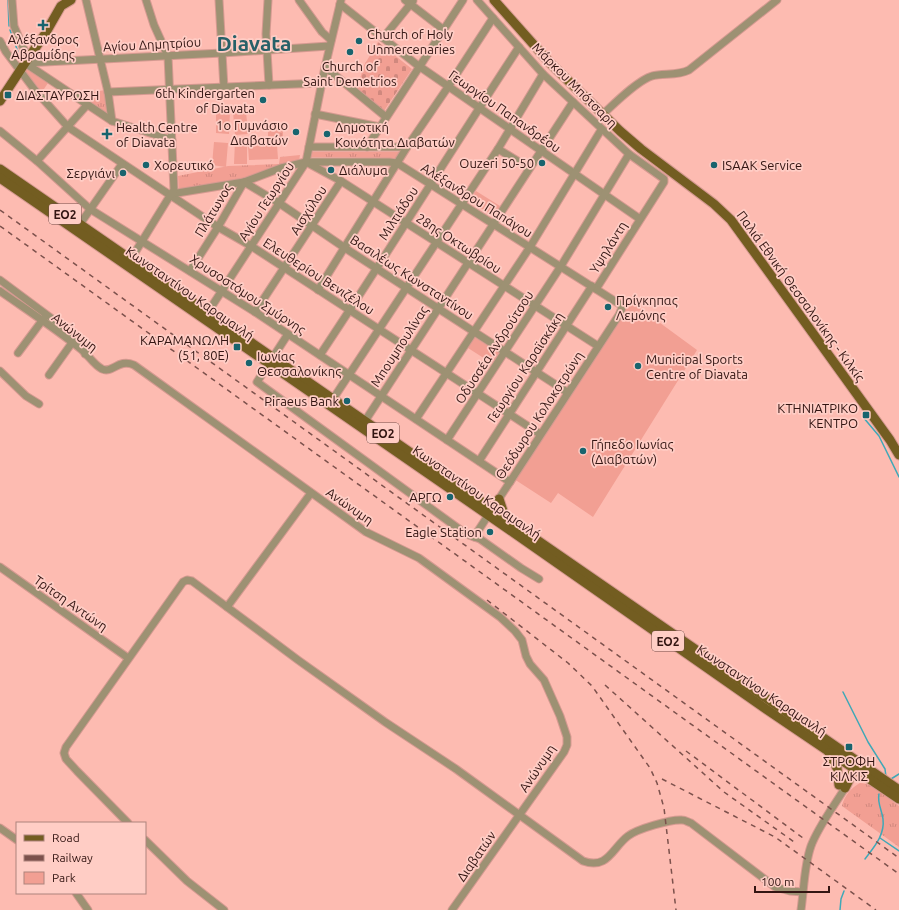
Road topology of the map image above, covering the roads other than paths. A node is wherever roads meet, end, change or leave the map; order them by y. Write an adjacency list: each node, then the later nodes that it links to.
1 (12, 0): 24 (street)
2 (86, 0): 23 (street)
3 (146, 0): 22 (street)
4 (219, 0): 21 (street)
5 (268, 0): 20 (street)
6 (299, 0): 18 (street)
7 (463, 0): 15 (street)
8 (477, 0): 14 (street, Μάρκου Μπότσαρη)
9 (494, 0): 39 (main road, Παλιά Εθνική Θεσσαλονίκης - Κιλκίς)
10 (65, 1): 24 (main road)
11 (410, 1): 15 (street); 16 (street)
12 (340, 2): 16 (street, Γεωργίου Παπανδρέου); 18 (street, Αγίου Γεωργίου)
13 (773, 2): 39 (street)
14 (493, 18): 19 (street, Μάρκου Μπότσαρη); 30 (street)
15 (444, 30): 25 (street)
16 (383, 38): 25 (street, Γεωργίου Παπανδρέου)
17 (0, 42): 24 (street)
18 (330, 43): 20 (street, Αγίου Δημητρίου); 26 (street, Αγίου Γεωργίου)
19 (519, 47): 27 (street, Μάρκου Μπότσαρη); 37 (street, Μιλτιάδου)
20 (266, 50): 21 (street, Αγίου Δημητρίου); 29 (street)
21 (222, 53): 22 (street, Αγίου Δημητρίου); 31 (street)
22 (168, 56): 23 (street, Αγίου Δημητρίου); 32 (street)
23 (99, 59): 24 (street, Αγίου Δημητρίου); 33 (street)
24 (24, 64): 34 (main road); 36 (street); 42 (street, Ελευθερίου Βενιζέλου)
25 (420, 66): 30 (street, Γεωργίου Παπανδρέου); 40 (street)
26 (325, 67): 28 (street, Αγίου Γεωργίου); 40 (street)
27 (543, 74): 35 (street, Μάρκου Μπότσαρη); 44 (street)
28 (322, 83): 29 (street); 38 (street, Αγίου Γεωργίου)
29 (269, 85): 31 (street)
30 (448, 87): 37 (street, Γεωργίου Παπανδρέου); 50 (street)
31 (224, 88): 32 (street)
32 (170, 90): 33 (street); 47 (street)
33 (108, 92): 41 (street)
34 (0, 101)
35 (573, 102): 45 (street, Μάρκου Μπότσαρη); 52 (street, Μπουμπουλίνας)
36 (88, 105): 41 (street); 42 (street)
37 (479, 108): 44 (street, Γεωργίου Παπανδρέου); 65 (street, Μιλτιάδου)
38 (315, 114): 43 (street); 48 (street, Αγίου Γεωργίου)
39 (603, 114): 132 (main road, Παλιά Εθνική Θεσσαλονίκης - Κιλκίς)
40 (386, 117): 43 (street)
41 (112, 121): 47 (street)
42 (68, 127): 54 (street); 57 (street, Ελευθερίου Βενιζέλου)
43 (380, 127): 49 (street)
44 (509, 129): 51 (street); 52 (street, Γεωργίου Παπανδρέου)
45 (601, 130): 53 (street, Μάρκου Μπότσαρη); 60 (street)
46 (0, 131): 54 (street, Χρυσοστόμου Σμύρνης)
47 (172, 140): 66 (street)
48 (309, 147): 49 (street); 55 (street, Αγίου Γεωργίου)
49 (367, 148): 50 (street)
50 (407, 148): 56 (street)
51 (498, 148): 58 (street); 70 (street)
52 (541, 151): 58 (street, Μπουμπουλίνας); 60 (street, Γεωργίου Παπανδρέου)
53 (629, 154): 62 (street, Μάρκου Μπότσαρη); 67 (street, Οδυσσέα Ανδρούτσου)
54 (37, 161): 71 (street, Χρυσοστόμου Σμύρνης)
55 (306, 162): 56 (street, Αλέξανδρου Παπάγου); 63 (street, Αλέξανδρου Παπάγου); 64 (street, 28ης Οκτωβρίου); 69 (street, Αγίου Γεωργίου)
56 (397, 163): 65 (street, Αλέξανδρου Παπάγου); 68 (street)
57 (122, 164): 66 (street, Ελευθερίου Βενιζέλου); 71 (street)
58 (529, 168): 75 (street, Μπουμπουλίνας)
59 (0, 169): 74 (main road, Κωνσταντίνου Καραμανλή / ΕΟ2)
60 (574, 174): 67 (street, Γεωργίου Παπανδρέου); 81 (street)
61 (0, 178): 116 (main road, Κωνσταντίνου Καραμανλή / ΕΟ2)
62 (664, 179): 72 (street, Υψηλάντη)
63 (244, 182): 66 (street, Αλέξανδρου Παπάγου); 69 (street, Βασιλέως Κωνσταντίνου); 77 (street, Πλάτωνος)
64 (341, 182): 68 (street, 28ης Οκτωβρίου); 76 (street, Αισχύλου)
65 (431, 184): 70 (street, Αλέξανδρου Παπάγου); 73 (street, Μιλτιάδου)
66 (170, 194): 77 (street, Ελευθερίου Βενιζέλου); 78 (street)
67 (604, 195): 72 (street, Γεωργίου Παπανδρέου); 85 (street, Οδυσσέα Ανδρούτσου)
68 (373, 202): 73 (street, 28ης Οκτωβρίου); 82 (street)
69 (279, 203): 76 (street, Βασιλέως Κωνσταντίνου); 80 (street, Αγίου Γεωργίου)
70 (461, 204): 75 (street, Αλέξανδρου Παπάγου); 79 (street)
71 (90, 209): 74 (street); 78 (street, Χρυσοστόμου Σμύρνης)
72 (640, 219): 92 (street, Υψηλάντη)
73 (406, 223): 79 (street, 28ης Οκτωβρίου); 87 (street, Μιλτιάδου)
74 (80, 224): 83 (main road, Κωνσταντίνου Καραμανλή / ΕΟ2)
75 (493, 224): 81 (street, Αλέξανδρου Παπάγου); 84 (street, Μπουμπουλίνας)
76 (312, 225): 82 (street, Βασιλέως Κωνσταντίνου); 86 (street, Αισχύλου)
77 (218, 227): 80 (street, Ελευθερίου Βενιζέλου); 88 (street, Πλάτωνος)
78 (143, 241): 83 (street); 88 (street, Χρυσοστόμου Σμύρνης)
79 (436, 243): 84 (street, 28ης Οκτωβρίου); 91 (street)
80 (251, 246): 86 (street, Ελευθερίου Βενιζέλου); 95 (street, Αγίου Γεωργίου)
81 (530, 247): 85 (street, Αλέξανδρου Παπάγου); 90 (street)
82 (345, 248): 87 (street, Βασιλέως Κωνσταντίνου); 93 (street)
83 (131, 259): 100 (main road, Κωνσταντίνου Καραμανλή / ΕΟ2)
84 (468, 263): 90 (street, 28ης Οκτωβρίου); 98 (street, Μπουμπουλίνας)
85 (561, 266): 92 (street, Αλέξανδρου Παπάγου); 97 (street, Οδυσσέα Ανδρούτσου)
86 (284, 268): 93 (street, Ελευθερίου Βενιζέλου); 101 (street, Αισχύλου)
87 (377, 268): 91 (street, Βασιλέως Κωνσταντίνου); 99 (street, Μιλτιάδου)
88 (190, 271): 95 (street, Χρυσοστόμου Σμύρνης)
89 (0, 280): 102 (street)
90 (505, 286): 97 (street, 28ης Οκτωβρίου); 106 (street)
91 (407, 288): 98 (street, Βασιλέως Κωνσταντίνου); 105 (street)
92 (594, 288): 96 (street, Αλέξανδρου Παπάγου); 104 (street, Γεωργίου Καραϊσκάκη)
93 (318, 290): 99 (street, Ελευθερίου Βενιζέλου)
94 (0, 291): 103 (street, Ανώνυμη)
95 (222, 291): 100 (street, Αγίου Γεωργίου); 101 (street, Χρυσοστόμου Σμύρνης)
96 (621, 305): 110 (street, Θεόδωρου Κολοκοτρώνη)
97 (536, 306): 104 (street, 28ης Οκτωβρίου); 112 (street, Οδυσσέα Ανδρούτσου)
98 (438, 308): 106 (street, Βασιλέως Κωνσταντίνου); 111 (street, Μπουμπουλίνας)
99 (349, 310): 105 (street, Ελευθερίου Βενιζέλου); 115 (street, Μιλτιάδου)
100 (208, 312): 116 (main road, Κωνσταντίνου Καραμανλή / ΕΟ2)
101 (255, 312): 107 (street, Χρυσοστόμου Σμύρνης)
102 (46, 314): 103 (street); 108 (street)
103 (41, 321): 109 (street, Ανώνυμη); 113 (street)
104 (566, 325): 110 (street, 28ης Οκτωβρίου); 118 (street, Γεωργίου Καραϊσκάκη)
105 (380, 330): 111 (street, Ελευθερίου Βενιζέλου); 121 (street)
106 (474, 331): 112 (street, Βασιλέως Κωνσταντίνου); 119 (street)
107 (288, 334): 115 (street, Χρυσοστόμου Σμύρνης); 116 (street)
108 (76, 336): 109 (street); 114 (street)
109 (71, 343): 114 (street, Ανώνυμη); 120 (street)
110 (598, 346): 122 (street, Θεόδωρου Κολοκοτρώνη)
111 (411, 351): 119 (street, Ελευθερίου Βενιζέλου); 124 (street, Μπουμπουλίνας)
112 (505, 351): 118 (street, Βασιλέως Κωνσταντίνου); 123 (street, Οδυσσέα Ανδρούτσου)
113 (18, 353)
114 (85, 354): 135 (street, Ανώνυμη)
115 (320, 355): 121 (street, Χρυσοστόμου Σμύρνης)
116 (271, 360): 125 (main road, Κωνσταντίνου Καραμανλή / ΕΟ2); 137 (main road, Κωνσταντίνου Καραμανλή / ΕΟ2); 139 (street)
117 (0, 371): 126 (street)
118 (536, 372): 122 (street, Βασιλέως Κωνσταντίνου); 127 (street, Γεωργίου Καραϊσκάκη)
119 (446, 373): 123 (street, Ελευθερίου Βενιζέλου); 128 (street)
120 (49, 375)
121 (350, 375): 124 (street, Χρυσοστόμου Σμύρνης); 125 (street)
122 (567, 392): 130 (street, Θεόδωρου Κολοκοτρώνη)
123 (477, 394): 127 (street, Ελευθερίου Βενιζέλου); 131 (street, Οδυσσέα Ανδρούτσου)
124 (381, 396): 128 (street, Χρυσοστόμου Σμύρνης); 129 (street, Μπουμπουλίνας)
125 (333, 399): 129 (main road, Κωνσταντίνου Καραμανλή / ΕΟ2)
126 (39, 404)
127 (508, 414): 130 (street, Ελευθερίου Βενιζέλου); 133 (street, Γεωργίου Καραϊσκάκη)
128 (416, 419): 131 (street, Χρυσοστόμου Σμύρνης)
129 (365, 421): 137 (main road, Κωνσταντίνου Καραμανλή / ΕΟ2)
130 (540, 434): 134 (street, Θεόδωρου Κολοκοτρώνη)
131 (447, 440): 133 (street, Χρυσοστόμου Σμύρνης)
132 (899, 455)
133 (479, 461): 134 (street, Χρυσοστόμου Σμύρνης)
134 (510, 482): 136 (street, Θεόδωρου Κολοκοτρώνη)
135 (311, 493): 142 (street); 150 (street, Ανώνυμη)
136 (499, 500): 137 (street, Θεόδωρου Κολοκοτρώνη); 138 (main road)
137 (491, 512): 138 (main road, Κωνσταντίνου Καραμανλή / ΕΟ2); 139 (street, Θεόδωρου Κολοκοτρώνη); 144 (main road, Κωνσταντίνου Καραμανλή / ΕΟ2)
138 (505, 517): 145 (main road, Κωνσταντίνου Καραμανλή / ΕΟ2)
139 (474, 537): 141 (street)
140 (0, 567): 143 (street, Τρίτση Αντώνη)
141 (539, 579)
142 (226, 607): 143 (street); 150 (street)
143 (128, 658): 151 (street)
144 (825, 749): 145 (main road, Κωνσταντίνου Καραμανλή / ΕΟ2); 147 (main road)
145 (853, 764): 146 (main road, Κωνσταντίνου Καραμανλή / ΕΟ2); 147 (main road); 148 (main road, Κωνσταντίνου Καραμανλή / ΕΟ2)
146 (869, 778): 147 (main road); 149 (main road, Κωνσταντίνου Καραμανλή / ΕΟ2)
147 (842, 786): 155 (street)
148 (899, 790)
149 (899, 799)
150 (520, 816): 155 (street); 159 (street, Διαβατών)
151 (127, 822)
152 (0, 828): 153 (street)
153 (16, 839)
154 (146, 841): 158 (street)
155 (803, 892): 160 (street)
156 (77, 894): 157 (street)
157 (88, 910)
158 (224, 910)
159 (452, 910)
160 (801, 910)

